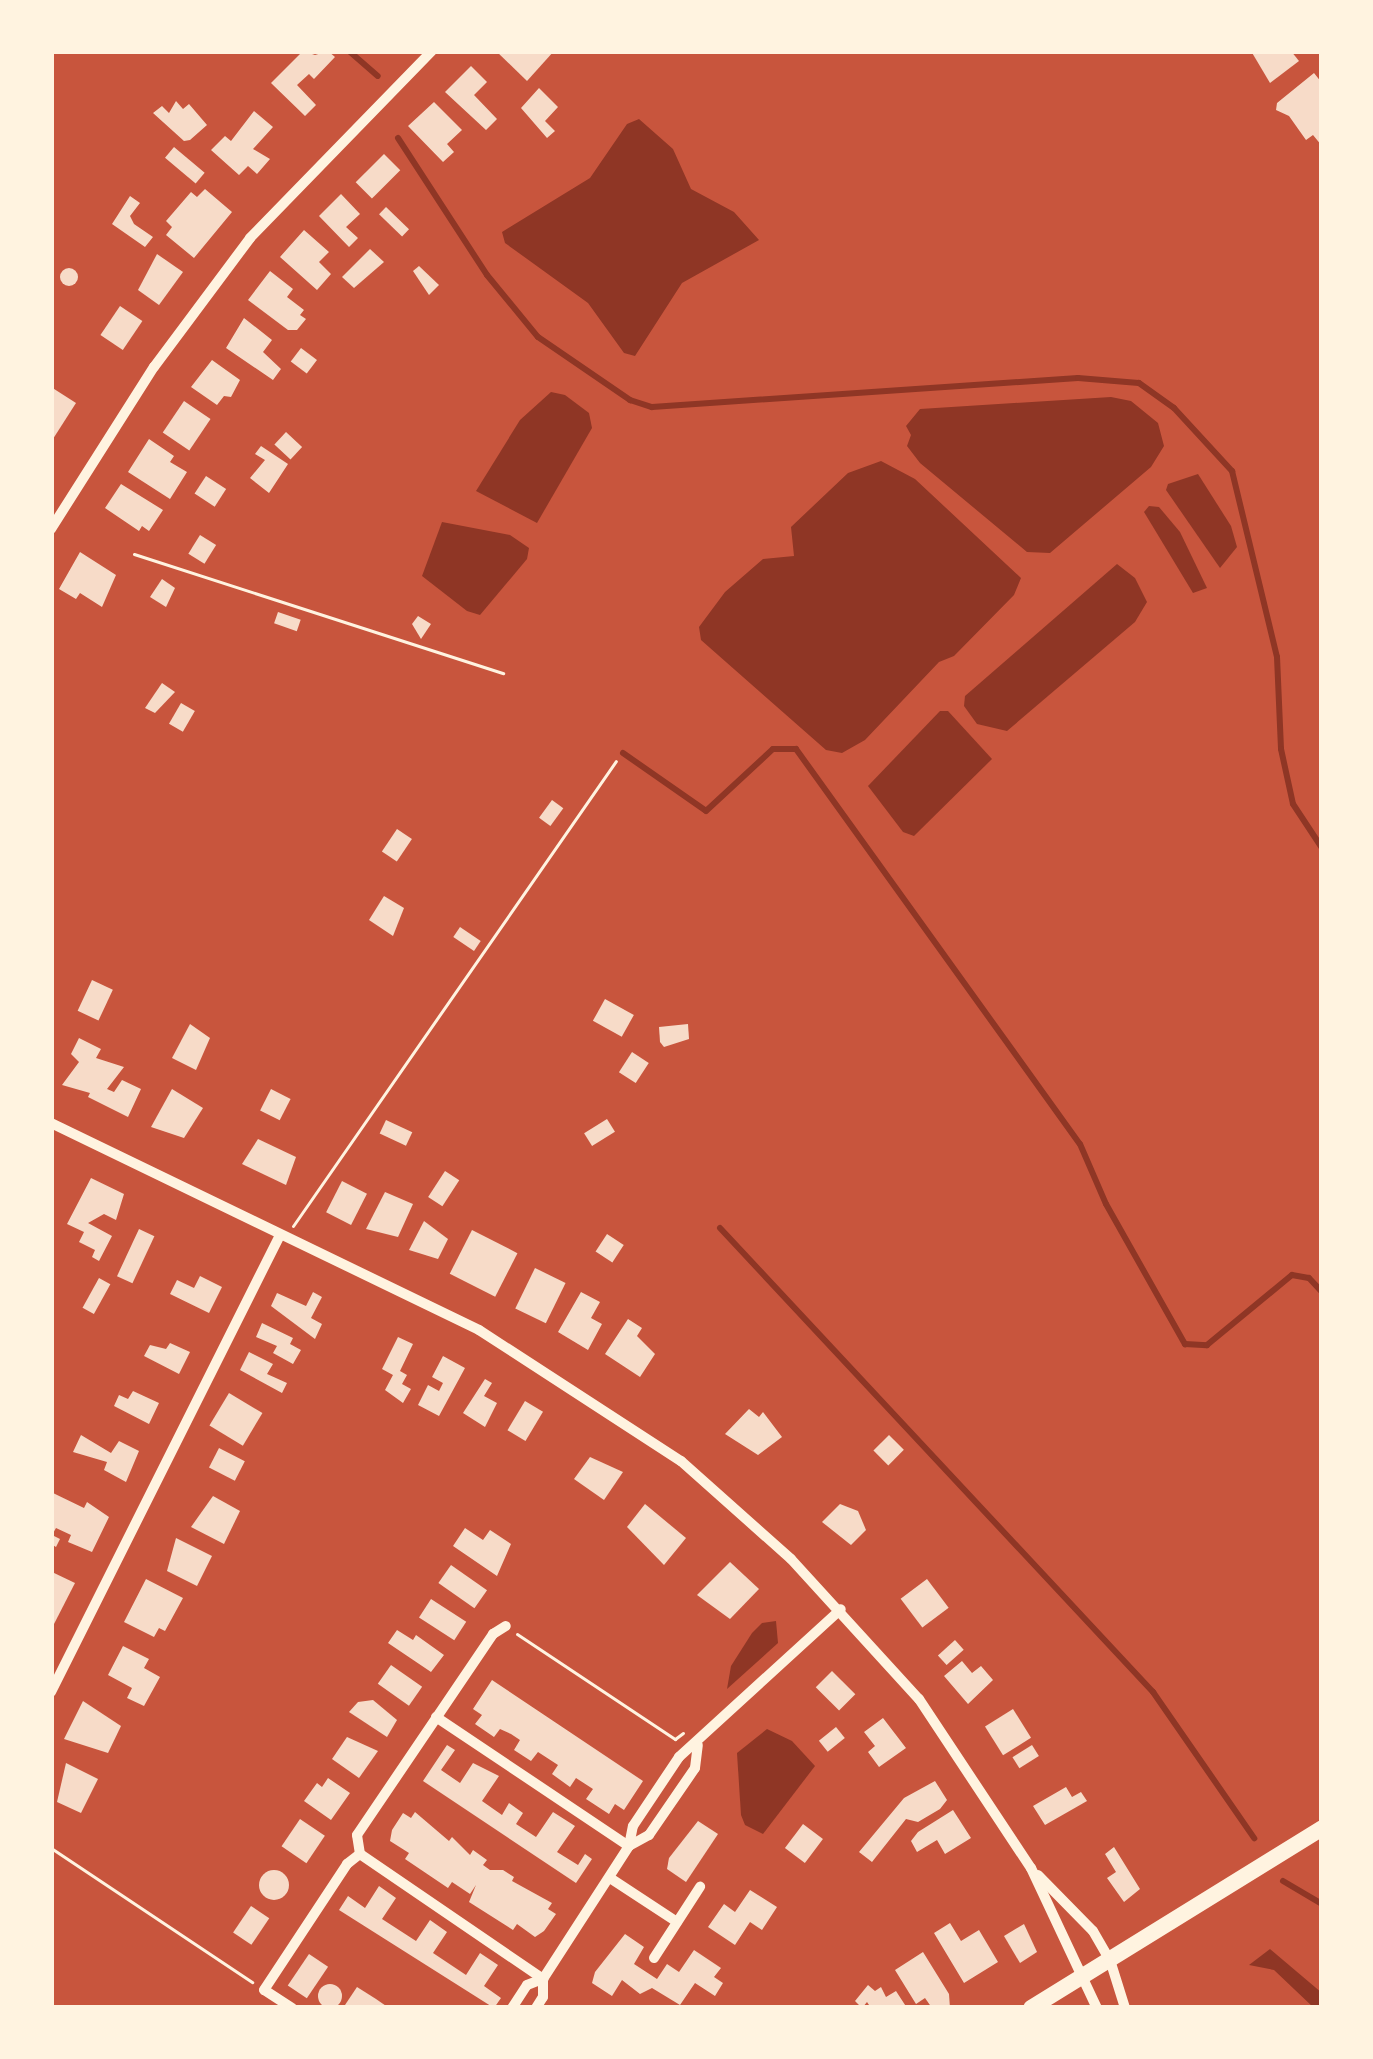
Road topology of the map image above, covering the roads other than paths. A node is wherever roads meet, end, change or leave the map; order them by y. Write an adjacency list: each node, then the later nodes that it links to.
1 (432, 51): 2 (street)
2 (51, 529)
3 (51, 1123): 4 (street)
4 (283, 1236): 5 (street); 7 (street)
5 (841, 1610): 9 (street); 13 (street)
6 (506, 1626): 8 (street)
7 (51, 1692)
8 (436, 1718): 11 (street); 12 (street)
9 (698, 1745): 11 (street); 11 (street)
10 (1322, 1828): 18 (main road)
11 (629, 1846): 14 (street)
12 (360, 1854): 20 (street); 21 (street)
13 (1031, 1868): 18 (street); 19 (street)
14 (610, 1878): 16 (street); 20 (street)
15 (700, 1888): 16 (street)
16 (677, 1922): 17 (street)
17 (654, 1958)
18 (1110, 1960): 19 (main road); 26 (street)
19 (1081, 1977): 24 (main road); 25 (street)
20 (543, 1978): 22 (street); 23 (street)
21 (292, 2008)
22 (512, 2008)
23 (536, 2008)
24 (1031, 2008)
25 (1097, 2008)
26 (1125, 2008)

